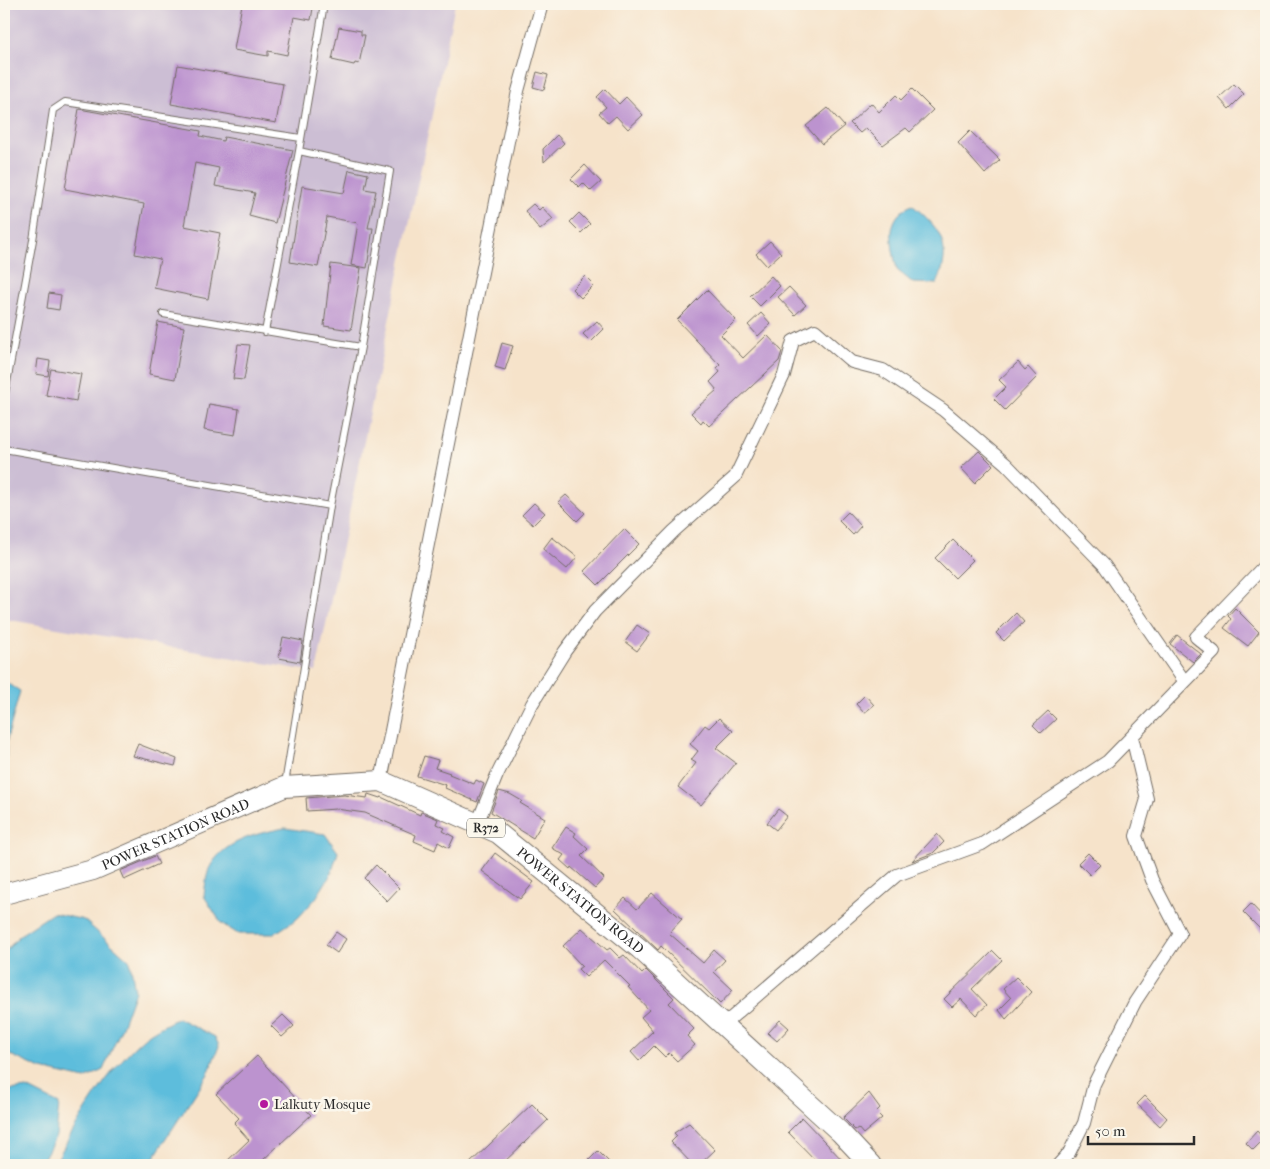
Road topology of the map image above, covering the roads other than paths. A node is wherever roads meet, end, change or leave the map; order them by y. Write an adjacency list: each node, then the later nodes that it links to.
1 (324, 4): 3 (lane)
2 (542, 4): 14 (street)
3 (301, 138): 4 (lane); 8 (lane)
4 (299, 151): 6 (lane); 7 (lane)
5 (163, 314): 6 (lane)
6 (265, 332): 7 (lane)
7 (361, 347): 10 (lane)
8 (4, 399)
9 (4, 449): 10 (lane)
10 (330, 506): 15 (lane)
11 (1266, 564): 12 (street)
12 (1185, 682): 13 (street); 16 (street)
13 (1132, 737): 18 (street); 20 (street)
14 (380, 781): 15 (main road, POWER STATION ROAD / R372); 16 (main road, POWER STATION ROAD / R372)
15 (284, 788): 17 (main road, POWER STATION ROAD / R372)
16 (477, 824): 18 (main road, POWER STATION ROAD / R372)
17 (4, 894)
18 (723, 1025): 19 (main road, POWER STATION ROAD / R372)
19 (871, 1165)
20 (1058, 1165)

